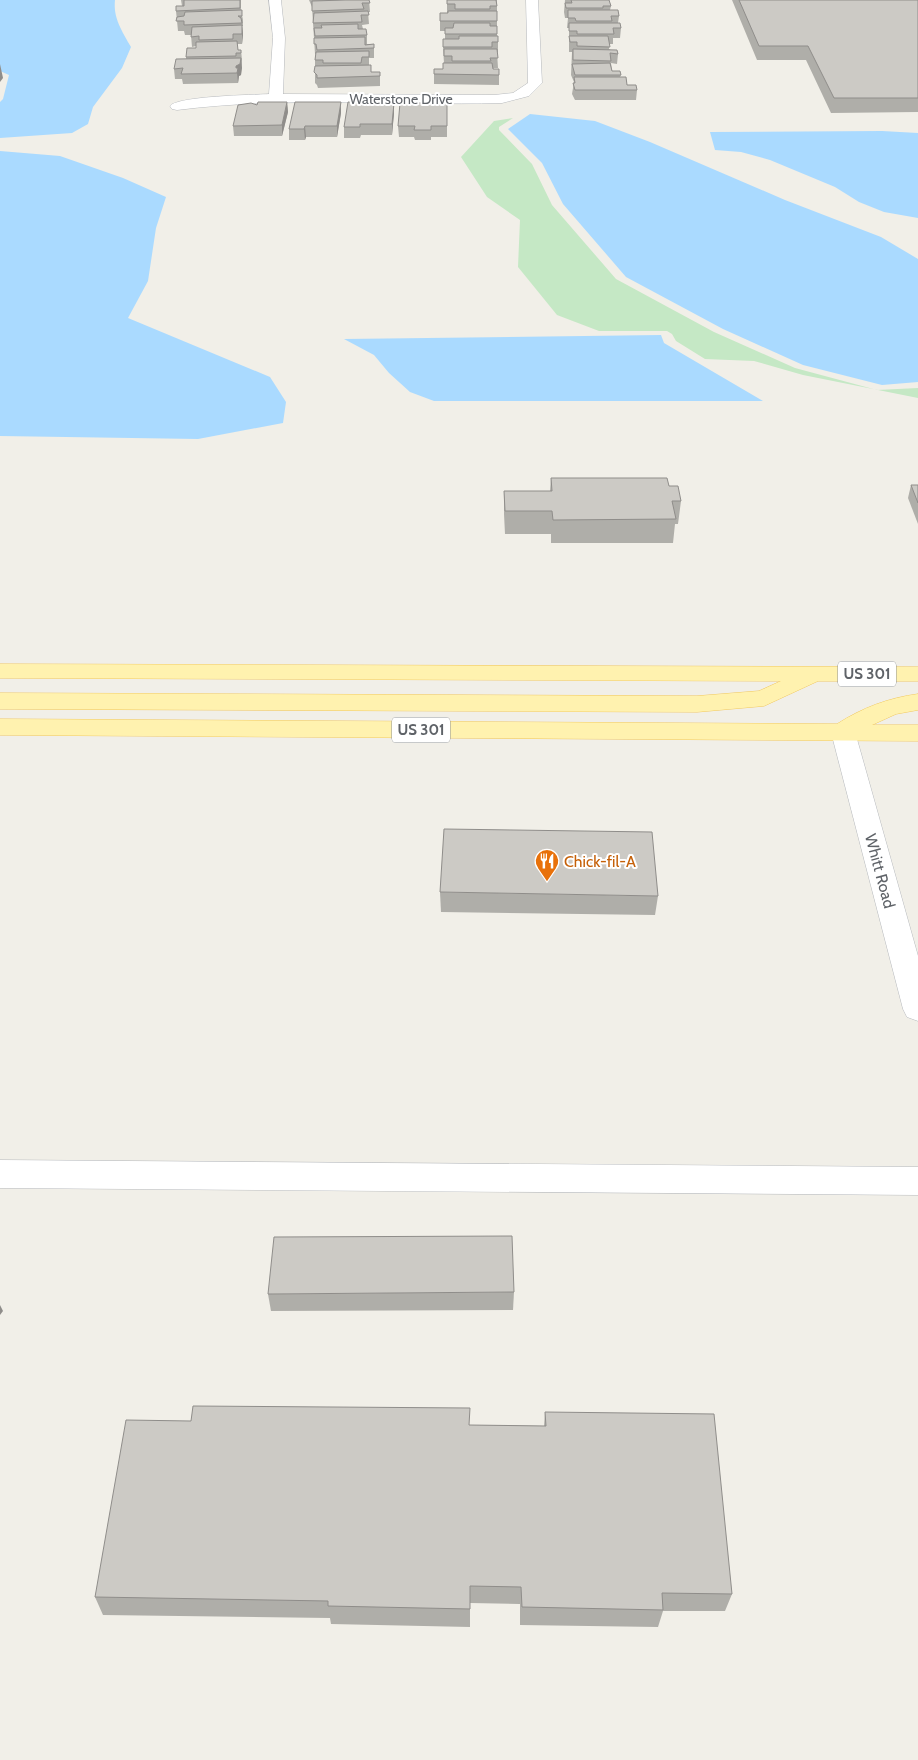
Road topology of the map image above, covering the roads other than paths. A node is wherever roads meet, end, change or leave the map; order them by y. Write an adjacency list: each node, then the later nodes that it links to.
1 (276, 0): 3 (street)
2 (532, 0): 3 (street, Waterstone Drive)
3 (276, 98): 4 (street, Waterstone Drive)
4 (177, 106)
5 (0, 671): 6 (main road, US 301)
6 (815, 674): 7 (main road, US 301); 8 (main road)
7 (918, 674)
8 (0, 701)
9 (918, 702): 11 (main road)
10 (0, 727): 11 (main road, US 301)
11 (843, 732): 12 (main road, US 301); 13 (street, Whitt Road)
12 (918, 732)
13 (918, 1009)
14 (0, 1174): 15 (street)
15 (918, 1181)

